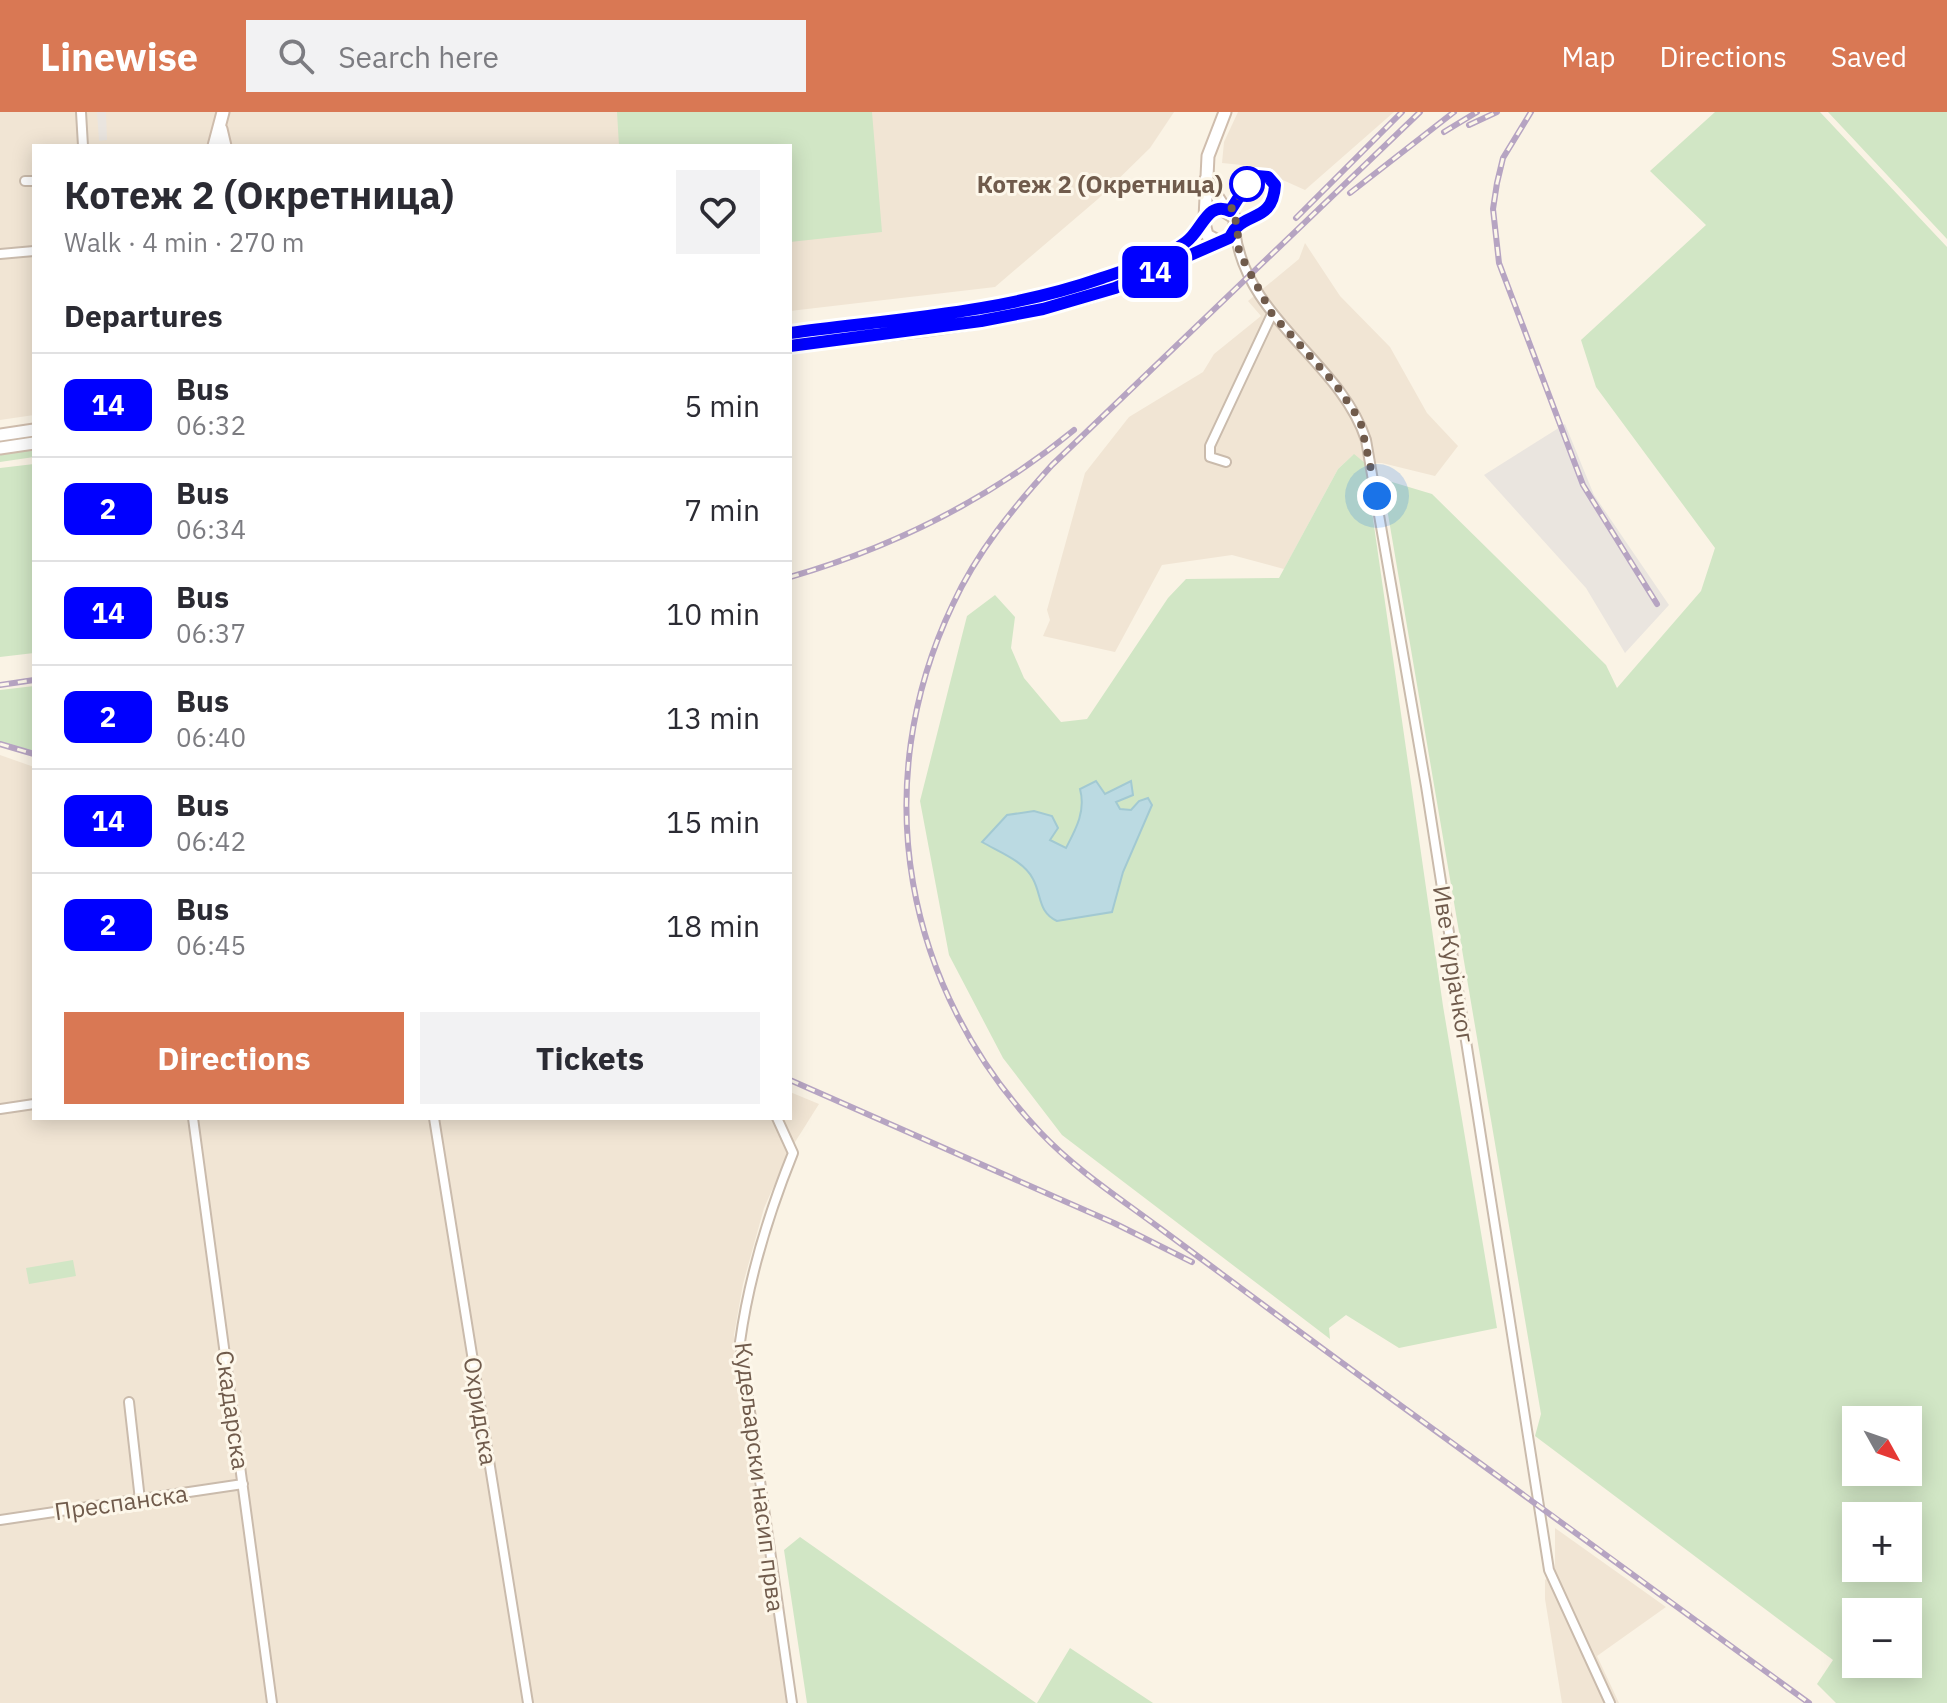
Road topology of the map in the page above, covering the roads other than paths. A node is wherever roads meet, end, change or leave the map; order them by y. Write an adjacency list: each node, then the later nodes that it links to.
1 (81, 112): 5 (street)
2 (223, 112): 4 (main road)
3 (1225, 112): 8 (main road)
4 (221, 129): 6 (main road); 7 (main road)
5 (83, 144)
6 (215, 144)
7 (225, 144)
8 (1206, 179): 9 (main road); 10 (main road)
9 (1225, 209): 10 (main road); 11 (main road)
10 (1204, 220): 12 (main road); 17 (main road)
11 (1235, 231): 12 (main road); 14 (street)
12 (1220, 241): 14 (street); 18 (main road)
13 (32, 251): 15 (street)
14 (1239, 252): 16 (street, Иве Курјачког)
15 (0, 254)
16 (1272, 314): 23 (street); 36 (street, Иве Курјачког)
17 (792, 333)
18 (792, 346)
19 (32, 430): 20 (main road)
20 (0, 435)
21 (32, 443): 22 (main road)
22 (0, 448)
23 (1226, 462)
24 (32, 1104): 25 (street)
25 (0, 1109)
26 (193, 1120): 30 (street, Скадарска)
27 (434, 1120): 34 (street, Охридска)
28 (778, 1120): 35 (street, Кудељарски насип прва)
29 (129, 1402): 31 (street)
30 (243, 1484): 31 (street, Преспанска); 33 (street, Скадарска)
31 (140, 1500): 32 (street, Преспанска)
32 (0, 1520)
33 (272, 1703)
34 (528, 1703)
35 (792, 1703)
36 (1610, 1703)

